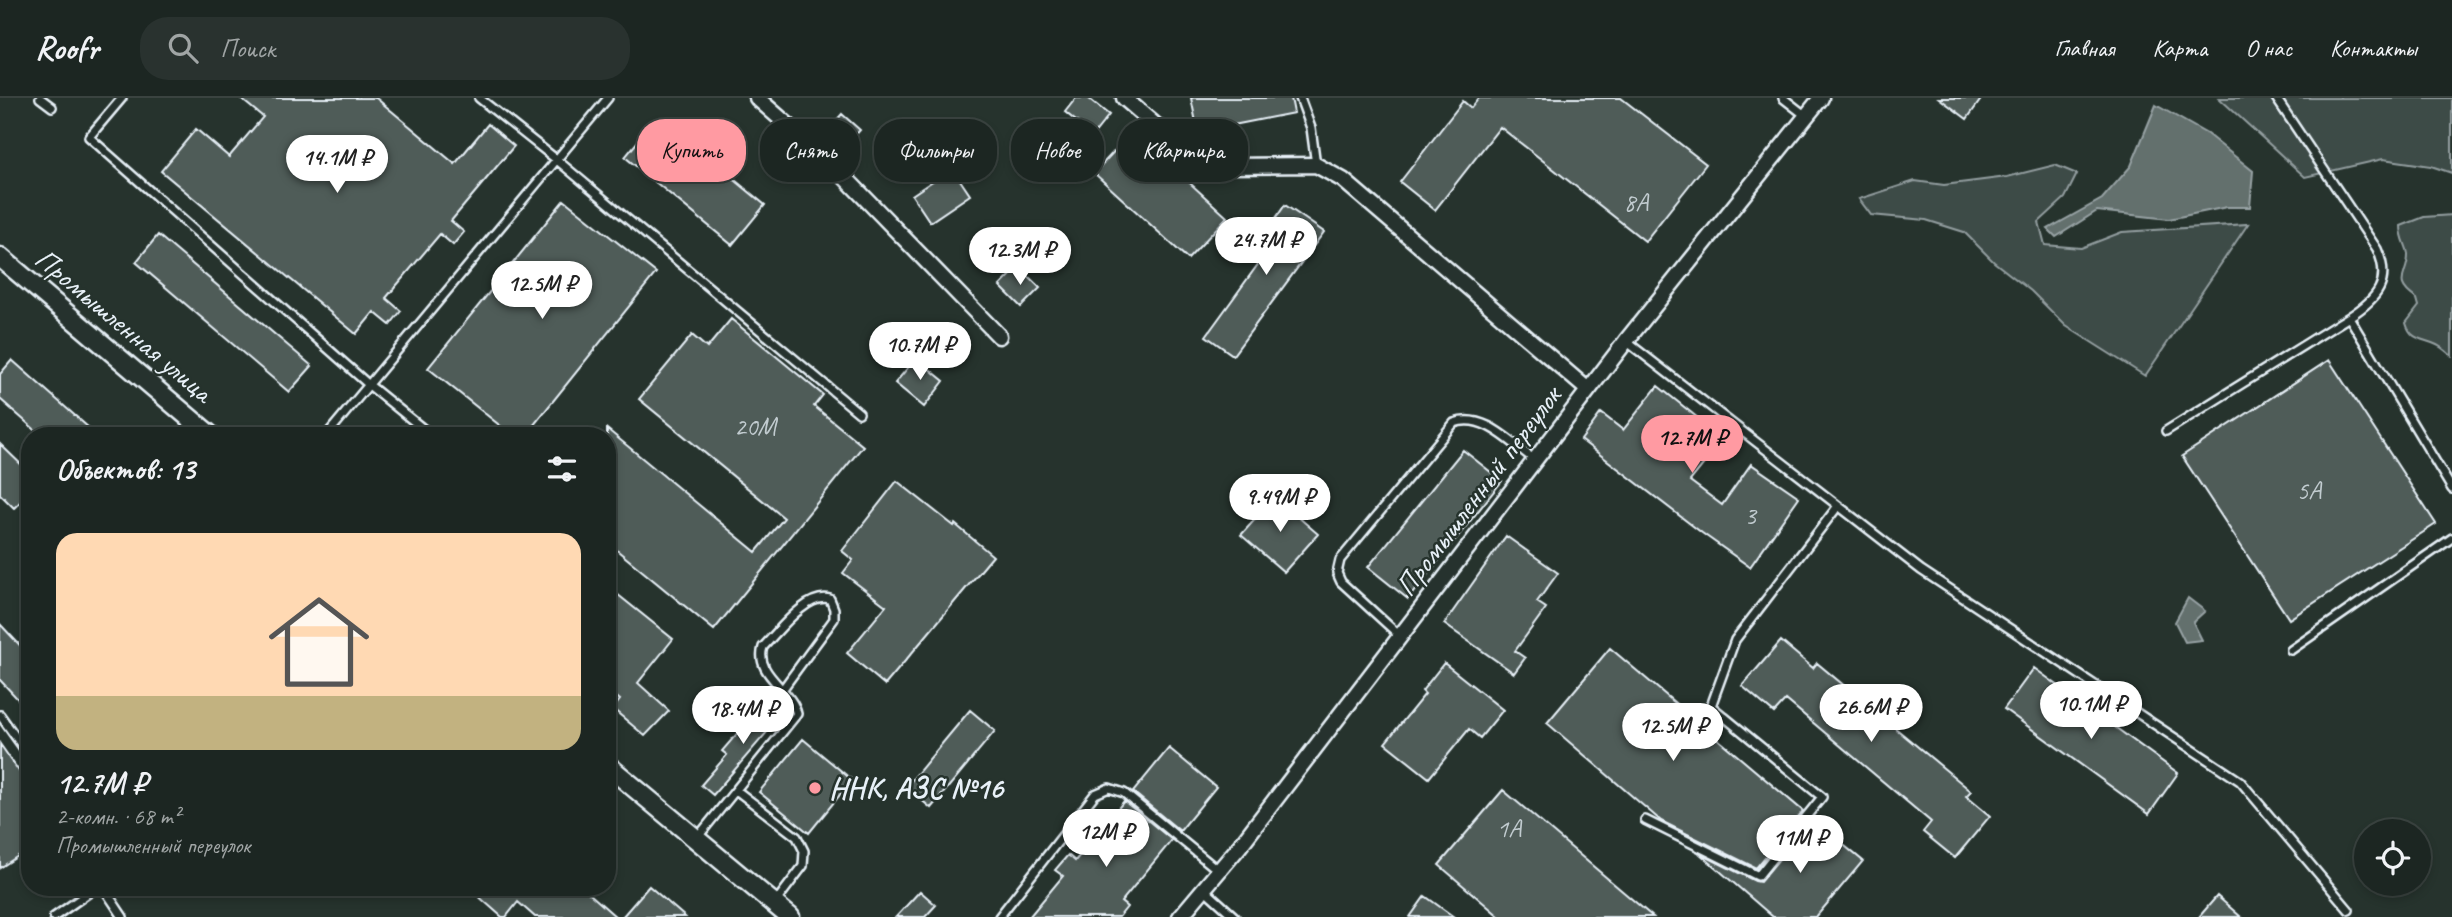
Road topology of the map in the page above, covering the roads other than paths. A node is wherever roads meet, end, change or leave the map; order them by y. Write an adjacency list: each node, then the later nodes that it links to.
1 (40, 98): 11 (lane)
2 (122, 98): 19 (lane)
3 (480, 98): 13 (lane)
4 (608, 98): 13 (lane)
5 (757, 98): 17 (street)
6 (1124, 98): 14 (street)
7 (1300, 98): 14 (lane)
8 (1783, 98): 12 (lane)
9 (1821, 98): 12 (street, Промышленный переулок)
10 (2276, 98): 16 (lane)
11 (52, 107)
12 (1807, 116): 18 (street, Промышленный переулок)
13 (557, 160): 19 (lane); 21 (lane)
14 (1316, 165): 20 (street)
15 (0, 257): 22 (street, Промышленная улица)
16 (2349, 317): 25 (lane); 27 (lane)
17 (999, 336)
18 (1626, 341): 20 (street, Промышленный переулок); 28 (lane)
19 (369, 385): 23 (lane); 24 (lane)
20 (1588, 390): 26 (street, Промышленный переулок)
21 (859, 413)
22 (200, 427)
23 (334, 427)
24 (421, 427)
25 (2166, 431)
26 (1535, 460): 30 (street, Промышленный переулок); 30 (lane)
27 (2452, 489)
28 (1839, 506): 37 (lane); 44 (lane)
29 (2452, 538): 31 (lane)
30 (1400, 636): 39 (street, Промышленный переулок)
31 (2291, 650)
32 (782, 690): 32 (lane); 36 (lane)
33 (0, 715): 34 (lane)
34 (21, 744)
35 (616, 772): 38 (street)
36 (736, 790): 38 (lane); 43 (lane)
37 (1645, 820)
38 (696, 839): 43 (street)
39 (1219, 871): 40 (street, Промышленный переулок); 48 (lane)
40 (1204, 889): 49 (street, Промышленный переулок); 50 (lane)
41 (86, 896): 45 (lane)
42 (107, 896): 46 (lane)
43 (774, 904): 47 (street)
44 (2349, 910)
45 (54, 917)
46 (123, 917)
47 (790, 917)
48 (999, 917)
49 (1180, 917)
50 (1235, 917)

